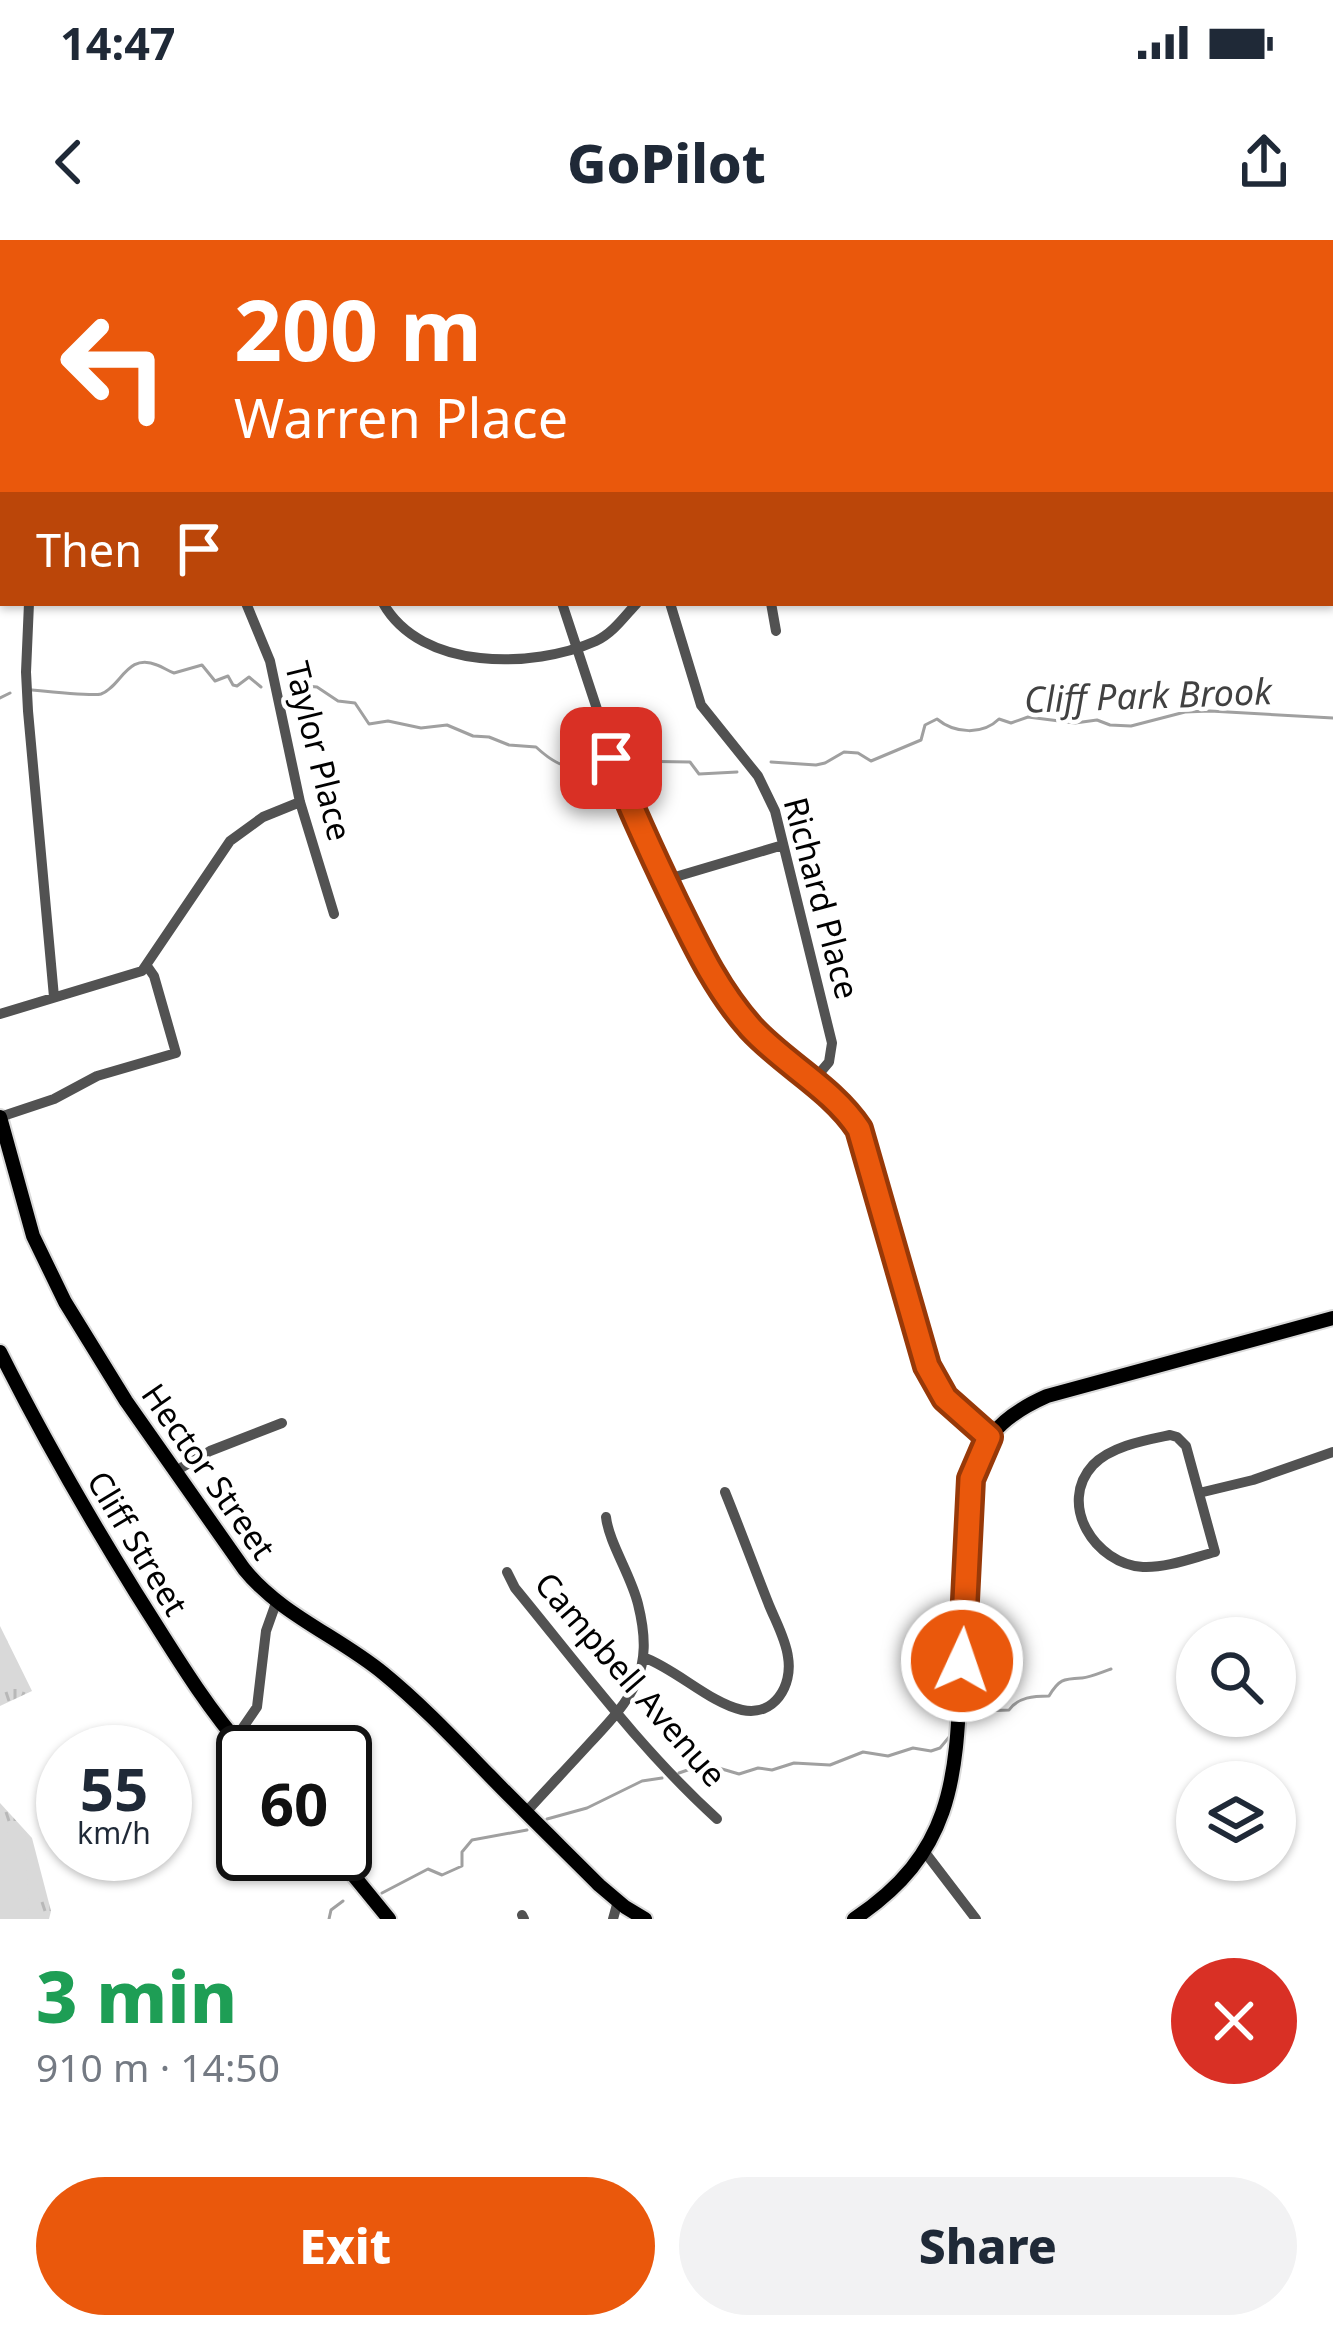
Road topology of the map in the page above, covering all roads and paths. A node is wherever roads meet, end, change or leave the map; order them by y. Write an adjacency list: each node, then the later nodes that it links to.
1 (29, 606): 15 (street)
2 (247, 606): 10 (street, Taylor Place)
3 (385, 606): 9 (street)
4 (563, 606): 9 (street)
5 (634, 606): 9 (street)
6 (671, 606): 11 (street, Richard Place)
7 (772, 606): 8 (street)
8 (776, 631)
9 (575, 647): 12 (street)
10 (300, 802): 13 (street, Taylor Place); 14 (street)
11 (783, 845): 12 (street); 17 (street, Richard Place)
12 (665, 880): 17 (street)
13 (334, 914)
14 (147, 966): 15 (street); 18 (street)
15 (54, 998): 16 (street)
16 (0, 1014)
17 (812, 1082): 22 (street)
18 (0, 1117): 24 (main road, Hector Street)
19 (1333, 1318): 22 (main road)
20 (0, 1352): 32 (main road, Cliff Street)
21 (282, 1423): 24 (street)
22 (989, 1437): 36 (main road)
23 (1333, 1452): 26 (street)
24 (175, 1472): 29 (main road, Hector Street)
25 (725, 1492): 30 (street)
26 (1199, 1493): 26 (street)
27 (606, 1517): 30 (street)
28 (508, 1572): 31 (street, Campbell Avenue)
29 (276, 1603): 33 (street); 34 (main road, Hector Street)
30 (643, 1658): 31 (street)
31 (618, 1714): 34 (street); 35 (street, Campbell Avenue)
32 (224, 1725)
33 (245, 1725)
34 (526, 1812): 38 (main road, Hector Street)
35 (717, 1819)
36 (923, 1851): 42 (main road); 43 (street)
37 (358, 1881): 39 (main road)
38 (618, 1901): 40 (street); 41 (main road, Hector Street)
39 (389, 1919)
40 (613, 1919)
41 (645, 1919)
42 (854, 1919)
43 (976, 1919)

